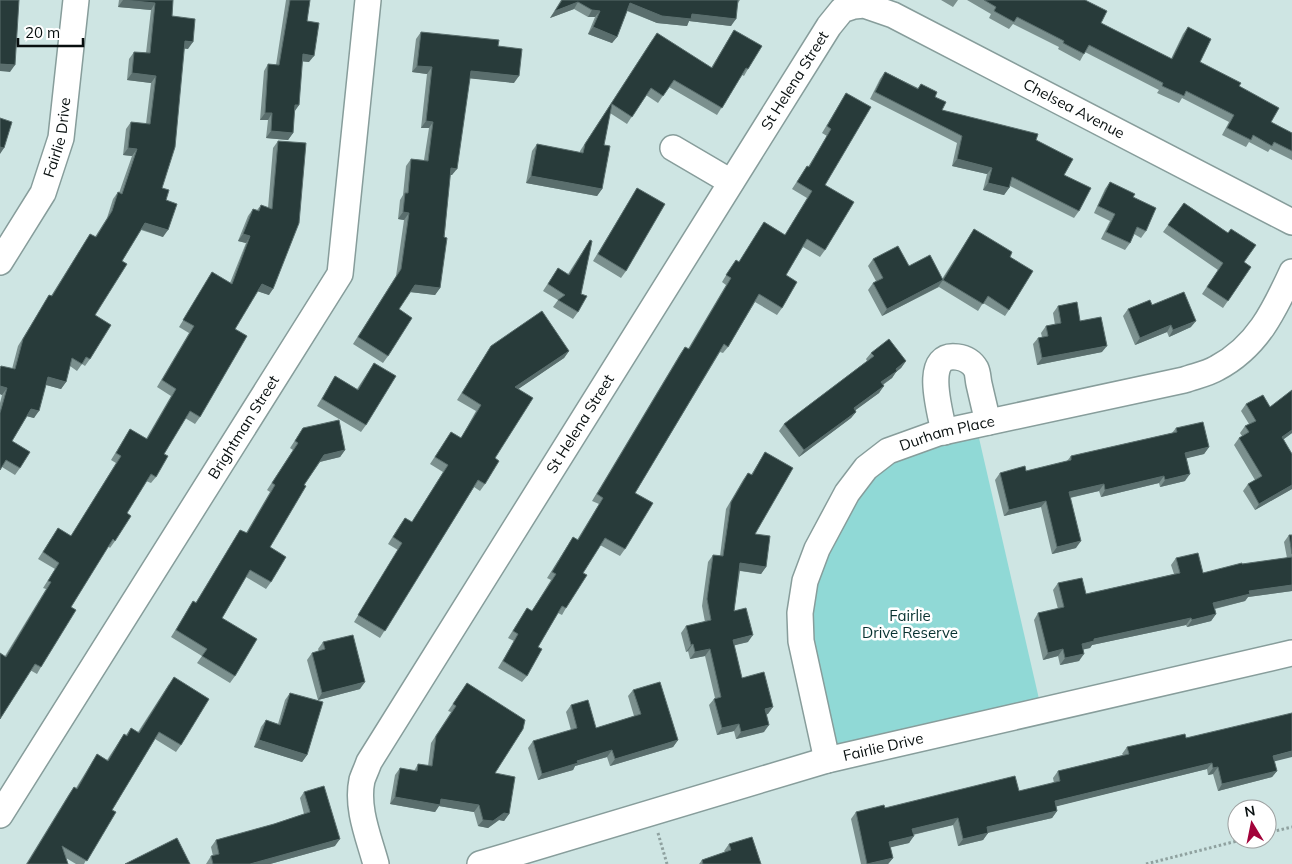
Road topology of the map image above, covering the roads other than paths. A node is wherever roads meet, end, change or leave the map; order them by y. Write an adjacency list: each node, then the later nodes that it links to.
1 (76, 0): 7 (street, Fairlie Drive)
2 (368, 0): 13 (street, Brightman Street)
3 (854, 6): 5 (street, St Helena Street); 6 (street, Chelsea Avenue)
4 (673, 148): 5 (street)
5 (731, 182): 14 (street, St Helena Street)
6 (1292, 222)
7 (0, 262)
8 (1292, 272): 9 (street, Durham Place)
9 (988, 422): 10 (street, Durham Place); 10 (street)
10 (944, 432): 12 (street, Durham Place)
11 (1292, 653): 12 (street, Fairlie Drive)
12 (827, 760): 15 (street, Fairlie Drive)
13 (0, 815)
14 (376, 864)
15 (480, 864)

